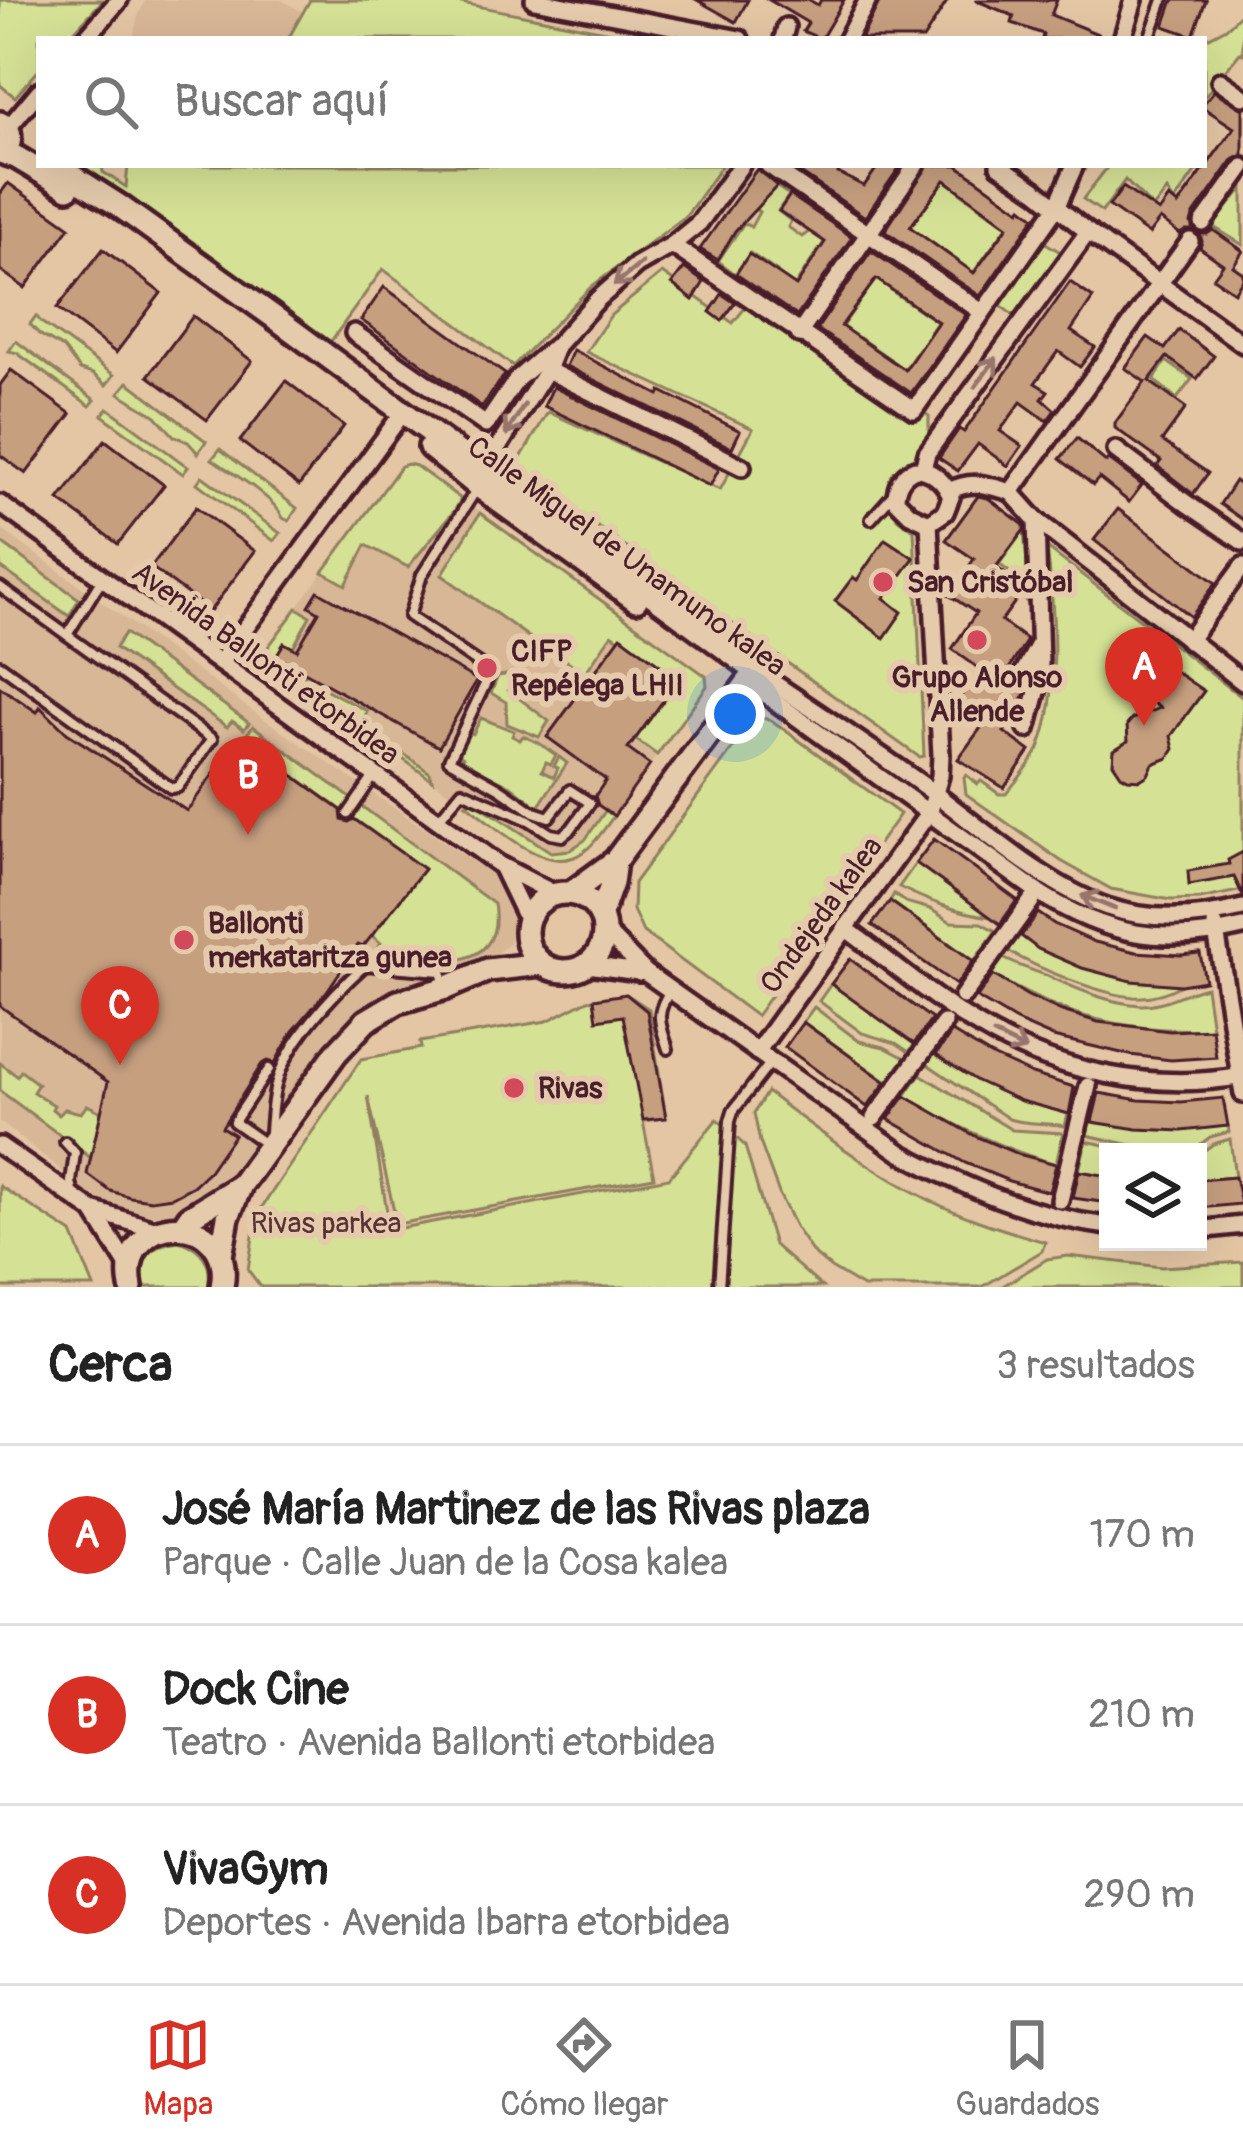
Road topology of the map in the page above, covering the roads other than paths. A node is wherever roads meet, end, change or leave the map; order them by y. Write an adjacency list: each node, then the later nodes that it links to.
1 (119, 0): 7 (street)
2 (534, 0): 6 (street)
3 (868, 0): 9 (street)
4 (1135, 0): 10 (street)
5 (1162, 0): 11 (lane)
6 (581, 4): 8 (street)
7 (88, 36)
8 (726, 36)
9 (849, 36)
10 (1123, 36)
11 (1150, 36)
12 (1220, 81): 14 (street)
13 (36, 95): 15 (street)
14 (1243, 98)
15 (4, 138): 16 (street); 37 (street, Calle Miguel de Unamuno kalea)
16 (36, 154)
17 (1243, 167): 25 (street)
18 (60, 168): 37 (street, Calle Miguel de Unamuno kalea)
19 (739, 168): 29 (street)
20 (772, 168): 27 (street)
21 (914, 168): 27 (street)
22 (1004, 168): 24 (street)
23 (1075, 168): 24 (street)
24 (1056, 208): 26 (street); 31 (street)
25 (1203, 223)
26 (1088, 232): 30 (street); 40 (street, one-way to 26)
27 (870, 236): 31 (street); 33 (street)
28 (1190, 241): 30 (street)
29 (671, 245): 33 (street); 35 (street, one-way to 35)
30 (1160, 284): 34 (street); 44 (street)
31 (982, 312): 33 (street)
32 (355, 333): 35 (street)
33 (799, 334)
34 (1243, 344)
35 (556, 345): 36 (street)
36 (547, 370): 39 (street); 41 (street, one-way to 41)
37 (399, 417): 41 (street, Calle Miguel de Unamuno kalea); 56 (street)
38 (1116, 450): 49 (street)
39 (742, 466)
40 (922, 469): 42 (street); 43 (street)
41 (481, 478): 59 (street, Calle Miguel de Unamuno kalea); 65 (lane)
42 (896, 491): 46 (lane); 48 (street)
43 (949, 491): 44 (street); 48 (street)
44 (1011, 492): 47 (street)
45 (0, 504): 51 (street, Avenida Ballonti etorbidea)
46 (871, 519)
47 (1036, 520): 54 (street); 55 (street)
48 (929, 523): 63 (street)
49 (1243, 542)
50 (1243, 566): 55 (street)
51 (103, 578): 53 (lane); 56 (street, Avenida Ballonti etorbidea)
52 (0, 587): 53 (lane)
53 (67, 634): 57 (lane)
54 (1040, 641): 58 (street); 61 (street)
55 (1189, 641): 60 (street)
56 (220, 663): 62 (street, Avenida Ballonti etorbidea)
57 (0, 665)
58 (1023, 674)
59 (752, 676): 63 (street, Calle Miguel de Unamuno kalea); 67 (street)
60 (1243, 682)
61 (1027, 729)
62 (375, 775): 64 (lane); 66 (street, Avenida Ballonti etorbidea)
63 (933, 803): 73 (street, Calle Miguel de Unamuno kalea); 76 (street, Ondejeda kalea)
64 (348, 814)
65 (532, 816): 65 (lane); 66 (lane)
66 (438, 820): 68 (street, Avenida Ballonti etorbidea)
67 (615, 861): 69 (street); 72 (street)
68 (501, 866): 69 (street, Avenida Ballonti etorbidea); 74 (street, Avenida Ballonti etorbidea)
69 (563, 893): 72 (street); 74 (street)
70 (1031, 900): 83 (street)
71 (1243, 908): 73 (street, Calle Miguel de Unamuno kalea)
72 (603, 923): 78 (street); 80 (street)
73 (1215, 924): 75 (street, Calle Miguel de Unamuno kalea); 88 (street)
74 (526, 925): 77 (street); 79 (street)
75 (1243, 927)
76 (845, 928): 86 (street, Ondejeda kalea); 88 (street, one-way to 88)
77 (542, 964): 78 (street); 79 (street)
78 (588, 964): 80 (street)
79 (488, 970): 81 (street)
80 (646, 973): 82 (street)
81 (446, 988): 93 (street); 93 (lane)
82 (670, 989): 85 (lane); 86 (street)
83 (963, 996)
84 (944, 1023): 90 (street)
85 (668, 1049)
86 (764, 1057): 98 (street); 106 (lane)
87 (269, 1069): 93 (lane)
88 (1242, 1082)
89 (1088, 1086): 96 (street)
90 (874, 1118)
91 (64, 1142): 95 (lane)
92 (0, 1146): 95 (street)
93 (269, 1146): 94 (street)
94 (241, 1185): 100 (street); 103 (street)
95 (75, 1197): 97 (street)
96 (1060, 1200)
97 (92, 1210): 102 (street); 104 (street)
98 (1099, 1225)
99 (1243, 1225): 101 (street)
100 (183, 1226): 102 (street); 103 (street)
101 (1207, 1229)
102 (157, 1230): 104 (street)
103 (221, 1256): 105 (street)
104 (130, 1278)
105 (224, 1286)
106 (719, 1287)

